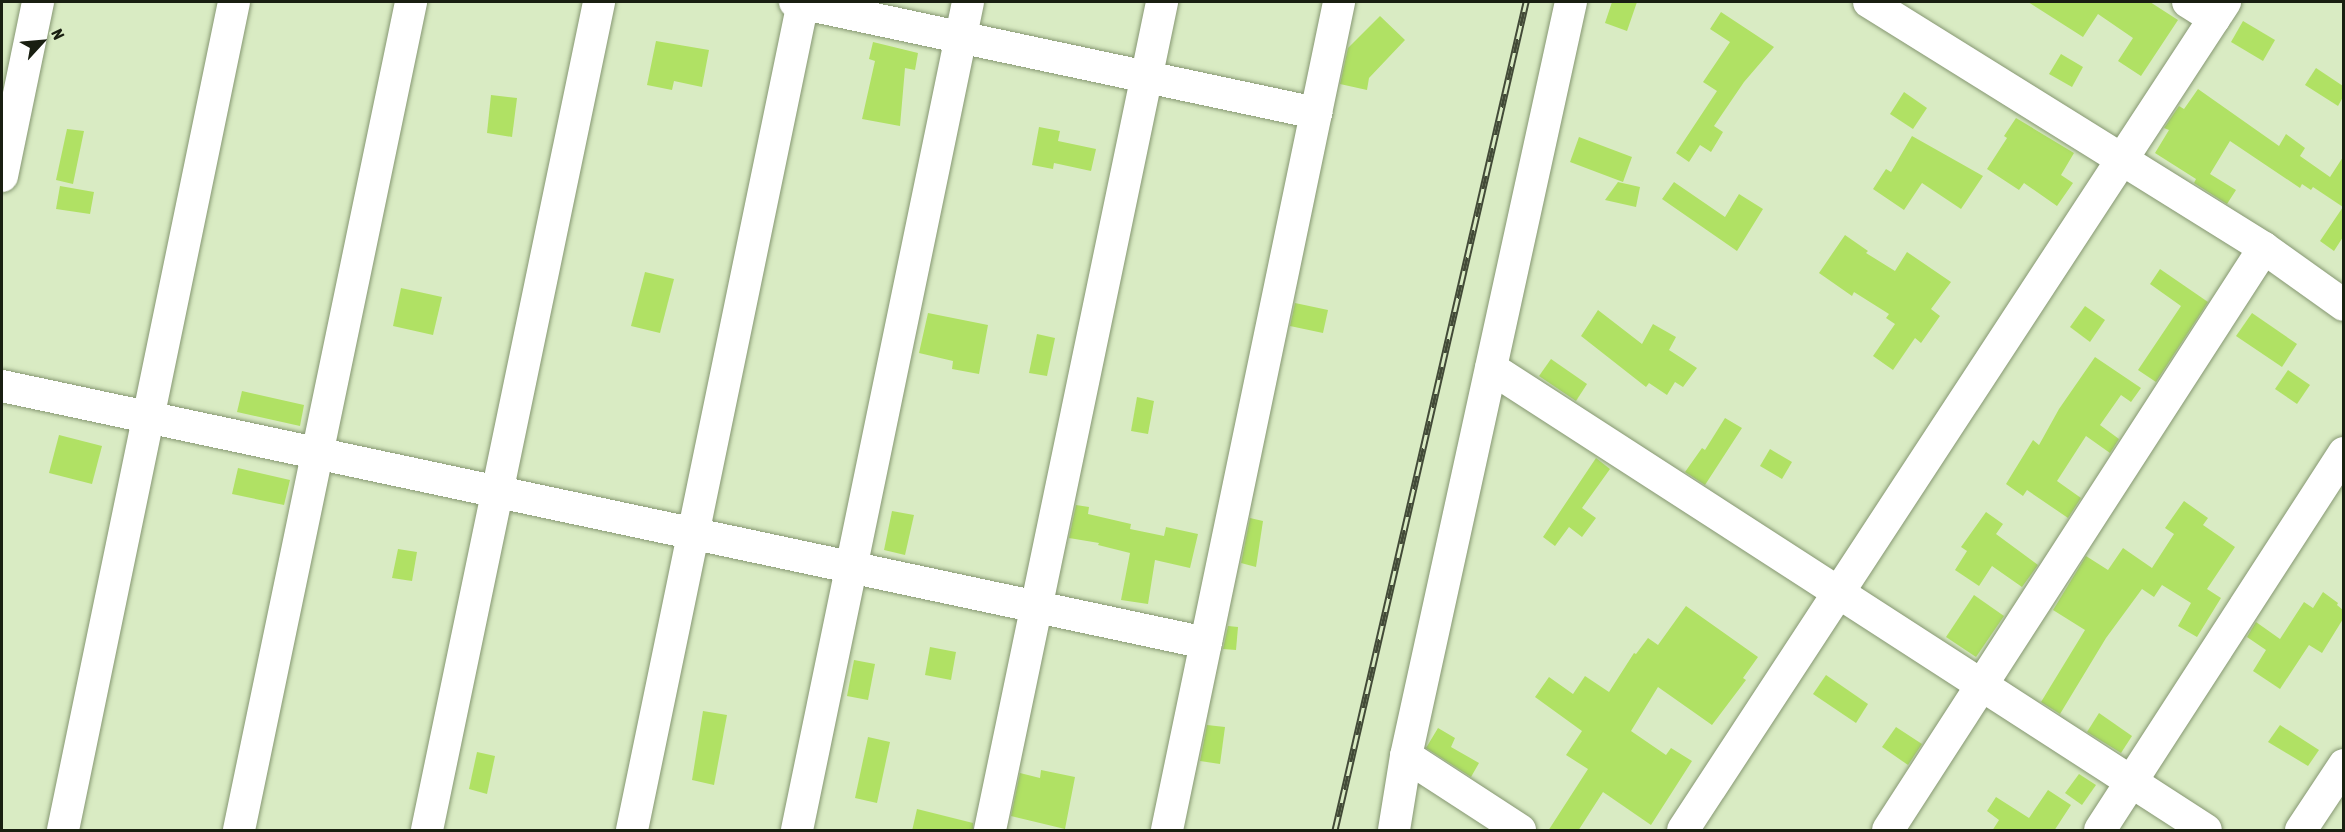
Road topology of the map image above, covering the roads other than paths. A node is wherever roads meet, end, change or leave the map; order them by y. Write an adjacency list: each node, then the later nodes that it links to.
1 (38, 2): 16 (street)
2 (234, 2): 21 (street)
3 (411, 2): 22 (street)
4 (599, 2): 24 (street)
5 (800, 2): 12 (street); 25 (street)
6 (968, 2): 12 (street)
7 (1162, 2): 13 (street)
8 (1339, 2): 14 (street)
9 (1571, 2): 19 (street)
10 (1876, 3): 15 (street)
11 (2209, 7): 15 (street)
12 (961, 37): 13 (street); 26 (street)
13 (1146, 76): 14 (street); 28 (street)
14 (1316, 113): 29 (street)
15 (2121, 159): 17 (street); 27 (street)
16 (2, 176)
17 (2264, 248): 18 (street); 30 (street)
18 (2343, 305)
19 (1491, 368): 27 (street); 31 (street)
20 (2, 386): 21 (street)
21 (148, 417): 22 (street); 34 (street)
22 (317, 453): 24 (street); 35 (street)
23 (2343, 453): 33 (street)
24 (497, 491): 25 (street); 36 (street)
25 (693, 533): 26 (street); 37 (street)
26 (851, 567): 28 (street); 38 (street)
27 (1839, 591): 30 (street); 43 (street)
28 (1037, 607): 29 (street); 39 (street)
29 (1206, 643): 40 (street)
30 (1982, 685): 33 (street); 44 (street)
31 (1406, 756): 41 (street); 42 (street)
32 (2343, 765): 47 (street)
33 (2131, 782): 45 (street); 46 (street)
34 (63, 831)
35 (239, 831)
36 (427, 831)
37 (632, 831)
38 (797, 831)
39 (990, 831)
40 (1167, 831)
41 (1394, 831)
42 (1520, 831)
43 (1683, 831)
44 (1888, 831)
45 (2100, 831)
46 (2206, 831)
47 (2301, 831)

